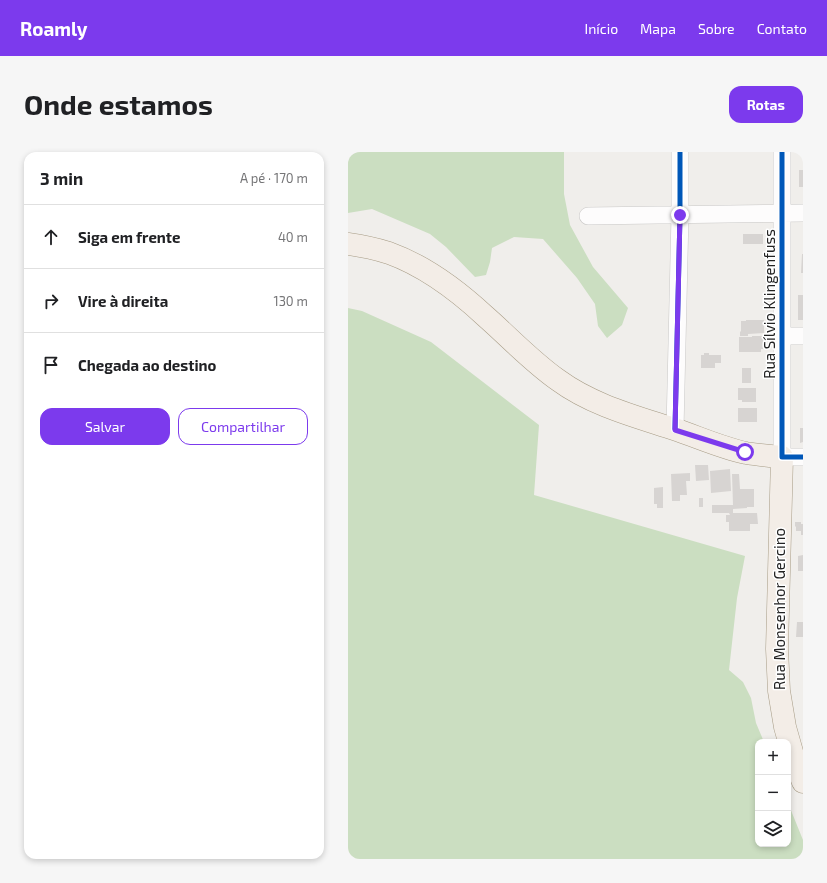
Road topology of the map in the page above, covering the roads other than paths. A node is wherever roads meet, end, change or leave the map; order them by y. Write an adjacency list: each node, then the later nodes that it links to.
1 (680, 152): 5 (street)
2 (782, 152): 4 (street, Rua Sílvio Klingenfuss)
3 (803, 212): 4 (street)
4 (782, 213): 5 (street); 8 (street, Rua Sílvio Klingenfuss)
5 (680, 215): 6 (street); 10 (street)
6 (588, 216)
7 (348, 244): 10 (main road)
8 (782, 336): 9 (street); 11 (street, Rua Sílvio Klingenfuss)
9 (803, 336)
10 (675, 430): 11 (main road)
11 (793, 457): 12 (main road, Rua Monsenhor Gercino)
12 (803, 782)

